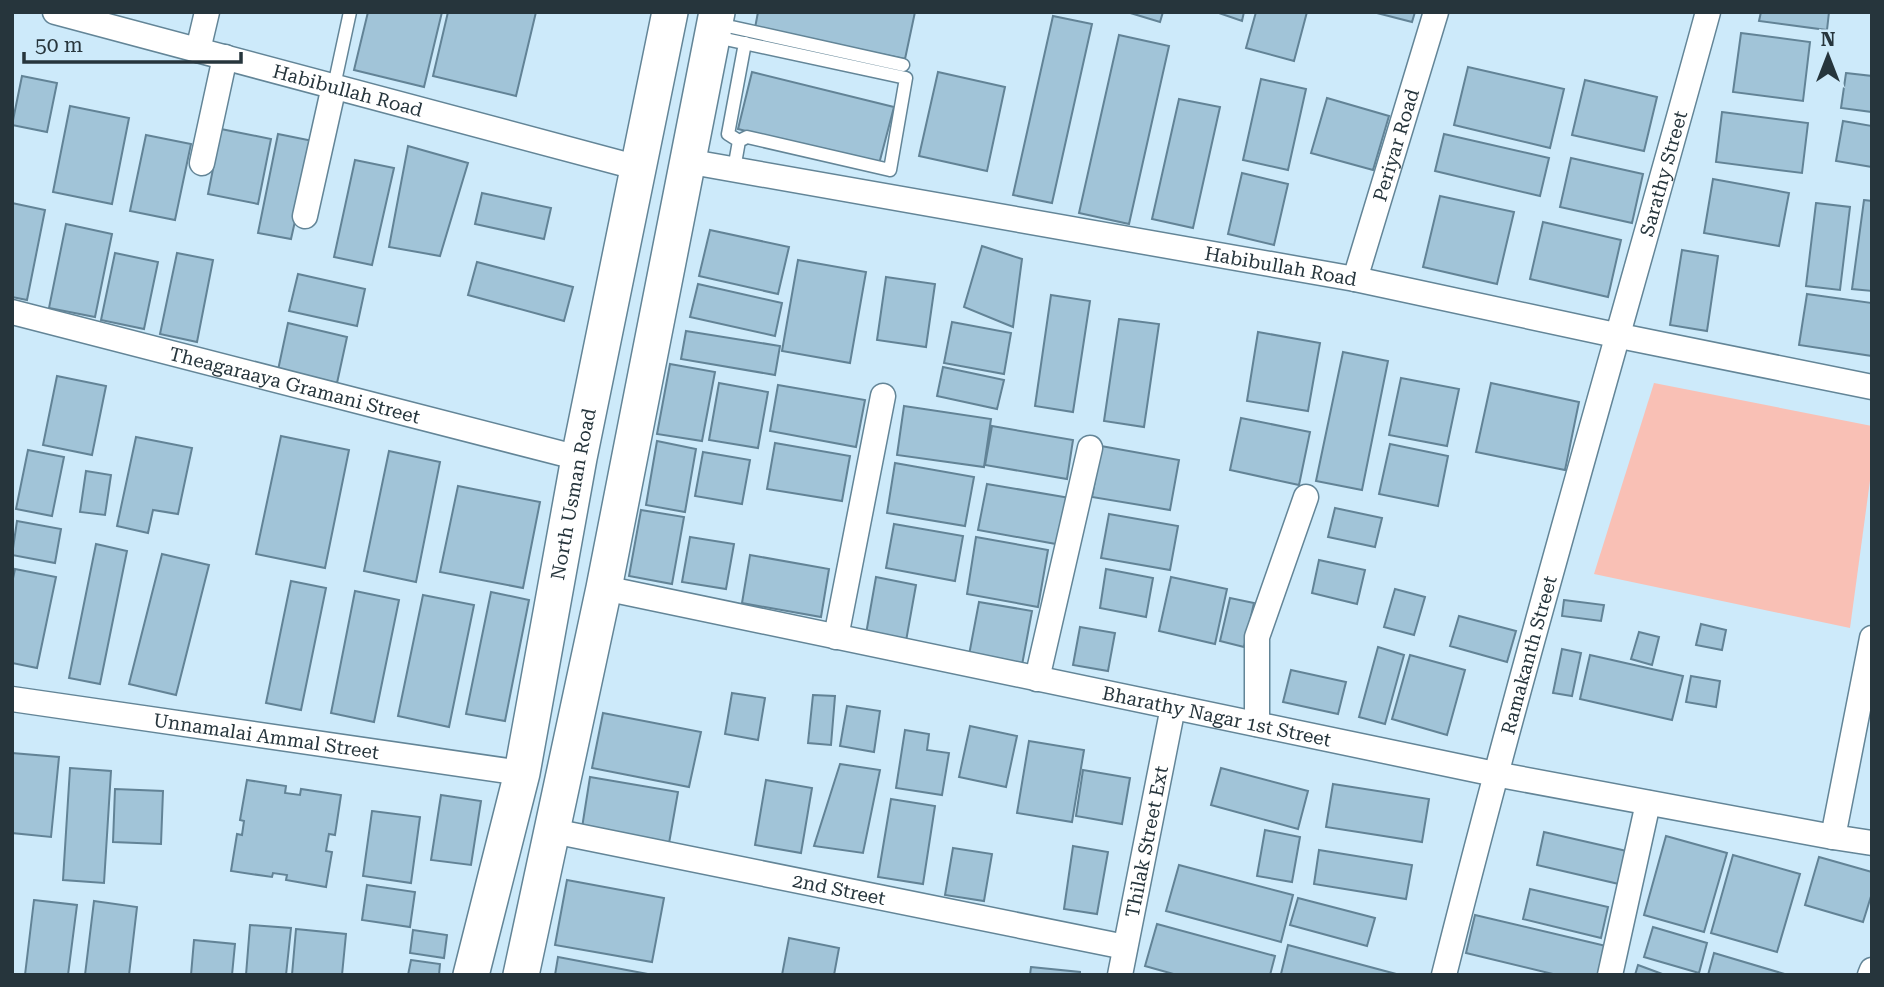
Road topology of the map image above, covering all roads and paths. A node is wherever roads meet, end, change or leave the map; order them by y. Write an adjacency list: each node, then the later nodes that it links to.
1 (55, 12): 7 (street, Habibullah Road)
2 (207, 12): 10 (street)
3 (350, 12): 13 (lane)
4 (670, 12): 17 (main road, North Usman Road)
5 (1436, 12): 20 (street, Periyar Road)
6 (1708, 12): 22 (street, Sarathy Street)
7 (125, 21): 10 (street, Habibullah Road)
8 (714, 24): 9 (lane); 12 (lane); 15 (main road)
9 (745, 43): 14 (lane); 14 (lane)
10 (198, 50): 11 (street, Habibullah Road)
11 (225, 57): 13 (street, Habibullah Road); 16 (street)
12 (904, 65)
13 (334, 86): 17 (street, Habibullah Road); 19 (street)
14 (739, 141): 18 (lane)
15 (687, 160): 18 (street, Habibullah Road); 28 (main road)
16 (202, 163)
17 (639, 168): 26 (main road, North Usman Road)
18 (734, 169): 20 (street, Habibullah Road)
19 (305, 216)
20 (1355, 279): 22 (street, Habibullah Road)
21 (12, 312): 26 (street, Theagaraaya Gramani Street)
22 (1620, 336): 23 (street, Habibullah Road); 36 (street, Ramakanth Street)
23 (1872, 387)
24 (883, 396): 29 (street)
25 (1090, 448): 31 (street)
26 (579, 458): 35 (main road, North Usman Road)
27 (1306, 497): 34 (street)
28 (604, 588): 29 (street, Bharathy Nagar 1st Street); 38 (main road)
29 (836, 637): 31 (street, Bharathy Nagar 1st Street)
30 (1872, 638): 39 (street)
31 (1037, 679): 33 (street, Bharathy Nagar 1st Street)
32 (12, 699): 35 (street, Unnamalai Ammal Street)
33 (1173, 706): 34 (street, Bharathy Nagar 1st Street); 41 (street, Thilak Street Ext)
34 (1256, 724): 36 (street, Bharathy Nagar 1st Street)
35 (522, 773): 42 (main road, North Usman Road)
36 (1495, 774): 37 (street, Bharathy Nagar 1st Street); 45 (street, Ramakanth Street)
37 (1648, 803): 39 (street, Bharathy Nagar 1st Street); 46 (street)
38 (553, 831): 41 (street, 2nd Street); 43 (main road)
39 (1833, 837): 40 (street, Bharathy Nagar 1st Street)
40 (1872, 843)
41 (1125, 947): 44 (street, Thilak Street Ext)
42 (471, 975)
43 (521, 975)
44 (1120, 975)
45 (1444, 975)
46 (1610, 975)

